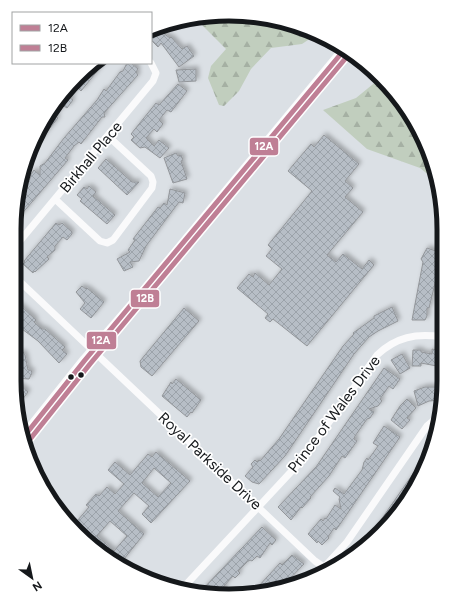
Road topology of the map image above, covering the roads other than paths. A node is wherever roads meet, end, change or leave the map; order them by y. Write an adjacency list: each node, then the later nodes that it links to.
1 (342, 54): 8 (main road)
2 (152, 64): 3 (street, Birkhall Place)
3 (108, 136): 4 (street, Birkhall Place); 4 (street)
4 (55, 199): 5 (street, Birkhall Place)
5 (21, 240)
6 (21, 283): 8 (street, Royal Parkside Drive)
7 (437, 336): 11 (street, Prince of Wales Drive)
8 (93, 350): 10 (main road); 11 (street, Royal Parkside Drive)
9 (433, 422): 12 (street)
10 (27, 432)
11 (258, 506): 13 (street, Royal Parkside Drive); 14 (street, Prince of Wales Drive)
12 (332, 562)
13 (323, 567)
14 (186, 585)

